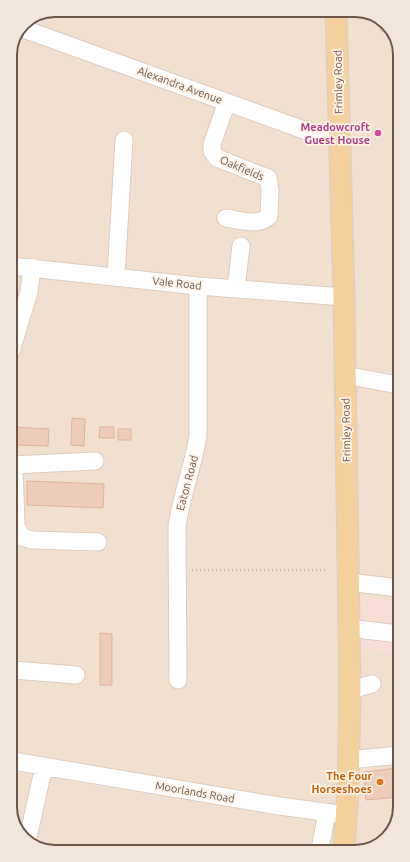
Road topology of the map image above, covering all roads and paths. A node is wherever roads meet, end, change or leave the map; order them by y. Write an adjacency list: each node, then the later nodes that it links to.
1 (336, 17): 4 (main road, Frimley Road)
2 (27, 30): 3 (street, Alexandra Avenue)
3 (227, 102): 4 (street, Alexandra Avenue); 6 (street, Oakfields)
4 (339, 139): 13 (main road, Frimley Road)
5 (124, 140): 10 (street)
6 (226, 218)
7 (241, 246): 12 (street)
8 (17, 266): 9 (street, Vale Road)
9 (32, 267): 10 (street, Vale Road); 14 (street)
10 (116, 276): 11 (street, Vale Road)
11 (198, 286): 12 (street, Vale Road); 21 (street, Eaton Road)
12 (236, 289): 13 (street, Vale Road)
13 (344, 297): 15 (main road, Frimley Road)
14 (17, 330)
15 (345, 375): 16 (street); 23 (main road, Frimley Road)
16 (393, 384)
17 (95, 462): 18 (street)
18 (17, 465)
19 (17, 528): 20 (street)
20 (98, 542)
21 (178, 570): 22 (path); 29 (street, Eaton Road)
22 (328, 570)
23 (348, 582): 24 (street); 25 (main road, Frimley Road)
24 (393, 587)
25 (348, 628): 26 (street); 31 (main road, Frimley Road)
26 (393, 633)
27 (17, 670): 28 (street)
28 (76, 675)
29 (178, 680)
30 (372, 684): 31 (street)
31 (350, 690): 33 (main road, Frimley Road)
32 (393, 756): 33 (street)
33 (347, 760): 36 (main road, Frimley Road)
34 (17, 762): 35 (street, Moorlands Road)
35 (44, 766): 36 (street, Moorlands Road); 37 (street)
36 (337, 814): 38 (street); 39 (main road, Frimley Road)
37 (29, 835)
38 (322, 845)
39 (343, 845)

